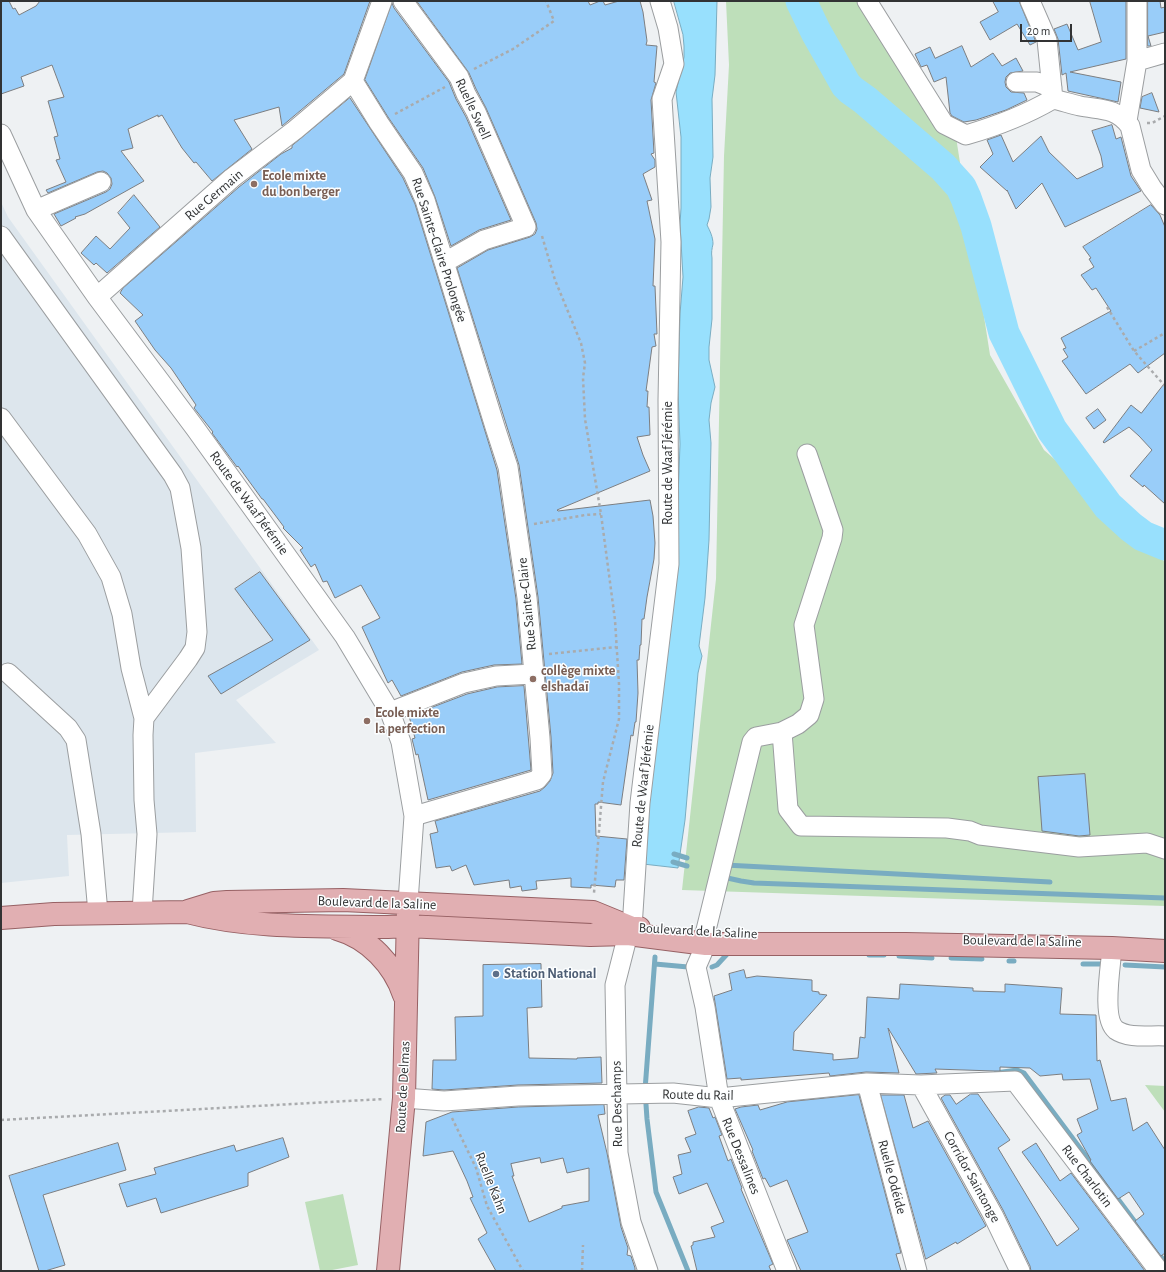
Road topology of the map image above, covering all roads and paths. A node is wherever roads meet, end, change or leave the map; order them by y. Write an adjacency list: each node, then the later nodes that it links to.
1 (382, 1): 9 (street)
2 (402, 1): 17 (street, Ruelle Swell)
3 (660, 1): 46 (street, Route de Waaf Jérémie)
4 (867, 1): 11 (street)
5 (1030, 1): 11 (street)
6 (1137, 1): 8 (street)
7 (1165, 53): 8 (street)
8 (1137, 61): 12 (street)
9 (353, 81): 19 (street, Rue Sainte-Claire Prolongée); 20 (street, Rue Germain)
10 (1016, 82): 11 (street)
11 (1052, 93): 12 (street)
12 (1127, 121): 15 (street)
13 (1, 134): 16 (street, Route de Waaf Jérémie)
14 (100, 182): 16 (street)
15 (1165, 205)
16 (36, 210): 20 (street, Route de Waaf Jérémie)
17 (526, 227): 19 (street); 28 (path)
18 (1, 236): 34 (street)
19 (445, 262): 27 (street, Rue Sainte-Claire Prolongée)
20 (97, 297): 33 (street, Route de Waaf Jérémie)
21 (1107, 307): 23 (path)
22 (1165, 333): 23 (path)
23 (1134, 351): 24 (path)
24 (1165, 386)
25 (1, 418): 34 (street)
26 (807, 454): 35 (street, Rue Dessalines)
27 (508, 467): 29 (street, Rue Sainte-Claire)
28 (601, 514): 29 (path); 30 (path)
29 (518, 527): 31 (street, Rue Sainte-Claire)
30 (616, 647): 31 (path); 41 (path)
31 (533, 665): 33 (street); 36 (street, Rue Sainte-Claire)
32 (8, 673): 42 (street)
33 (390, 712): 36 (street, Route de Waaf Jérémie)
34 (144, 718): 39 (street)
35 (782, 732): 37 (street); 47 (street, Rue Dessalines)
36 (414, 816): 38 (street, Route de Waaf Jérémie)
37 (1165, 849)
38 (408, 902): 40 (main road, Boulevard de la Saline); 41 (main road, Boulevard de la Saline); 45 (main road, Route de Delmas)
39 (142, 912): 40 (main road, Boulevard de la Saline); 42 (main road, Boulevard de la Saline)
40 (187, 912): 44 (main road, Boulevard de la Saline)
41 (593, 912): 46 (main road, Boulevard de la Saline)
42 (98, 913): 43 (main road, Boulevard de la Saline)
43 (1, 918)
44 (326, 926): 45 (main road, Boulevard de la Saline); 51 (main road)
45 (407, 926): 46 (main road, Boulevard de la Saline); 51 (main road, Route de Delmas)
46 (630, 931): 47 (main road, Boulevard de la Saline); 56 (street, Rue Deschamps)
47 (705, 939): 48 (main road, Boulevard de la Saline); 49 (main road, Boulevard de la Saline); 58 (street, Rue Dessalines)
48 (1165, 944)
49 (1112, 948): 50 (main road, Boulevard de la Saline); 52 (street)
50 (1165, 951)
51 (406, 1002): 57 (main road, Route de Delmas)
52 (1165, 1036)
53 (1015, 1081): 55 (street, Route du Rail); 69 (street, Rue Charlotin)
54 (867, 1083): 55 (street, Route du Rail); 58 (street, Route du Rail); 67 (street, Ruelle Odéide)
55 (921, 1085): 68 (street, Corridor Saintonge)
56 (617, 1095): 58 (street, Route du Rail); 59 (street, Route du Rail); 65 (street, Rue Deschamps)
57 (404, 1098): 59 (street, Route du Rail); 60 (path); 62 (main road, Route de Delmas)
58 (719, 1098): 66 (street, Rue Dessalines)
59 (444, 1101): 63 (path, Ruelle Kahn)
60 (1, 1120)
61 (583, 1245): 64 (path)
62 (388, 1271)
63 (523, 1271)
64 (582, 1271)
65 (648, 1271)
66 (787, 1271)
67 (917, 1271)
68 (1020, 1271)
69 (1159, 1271)

